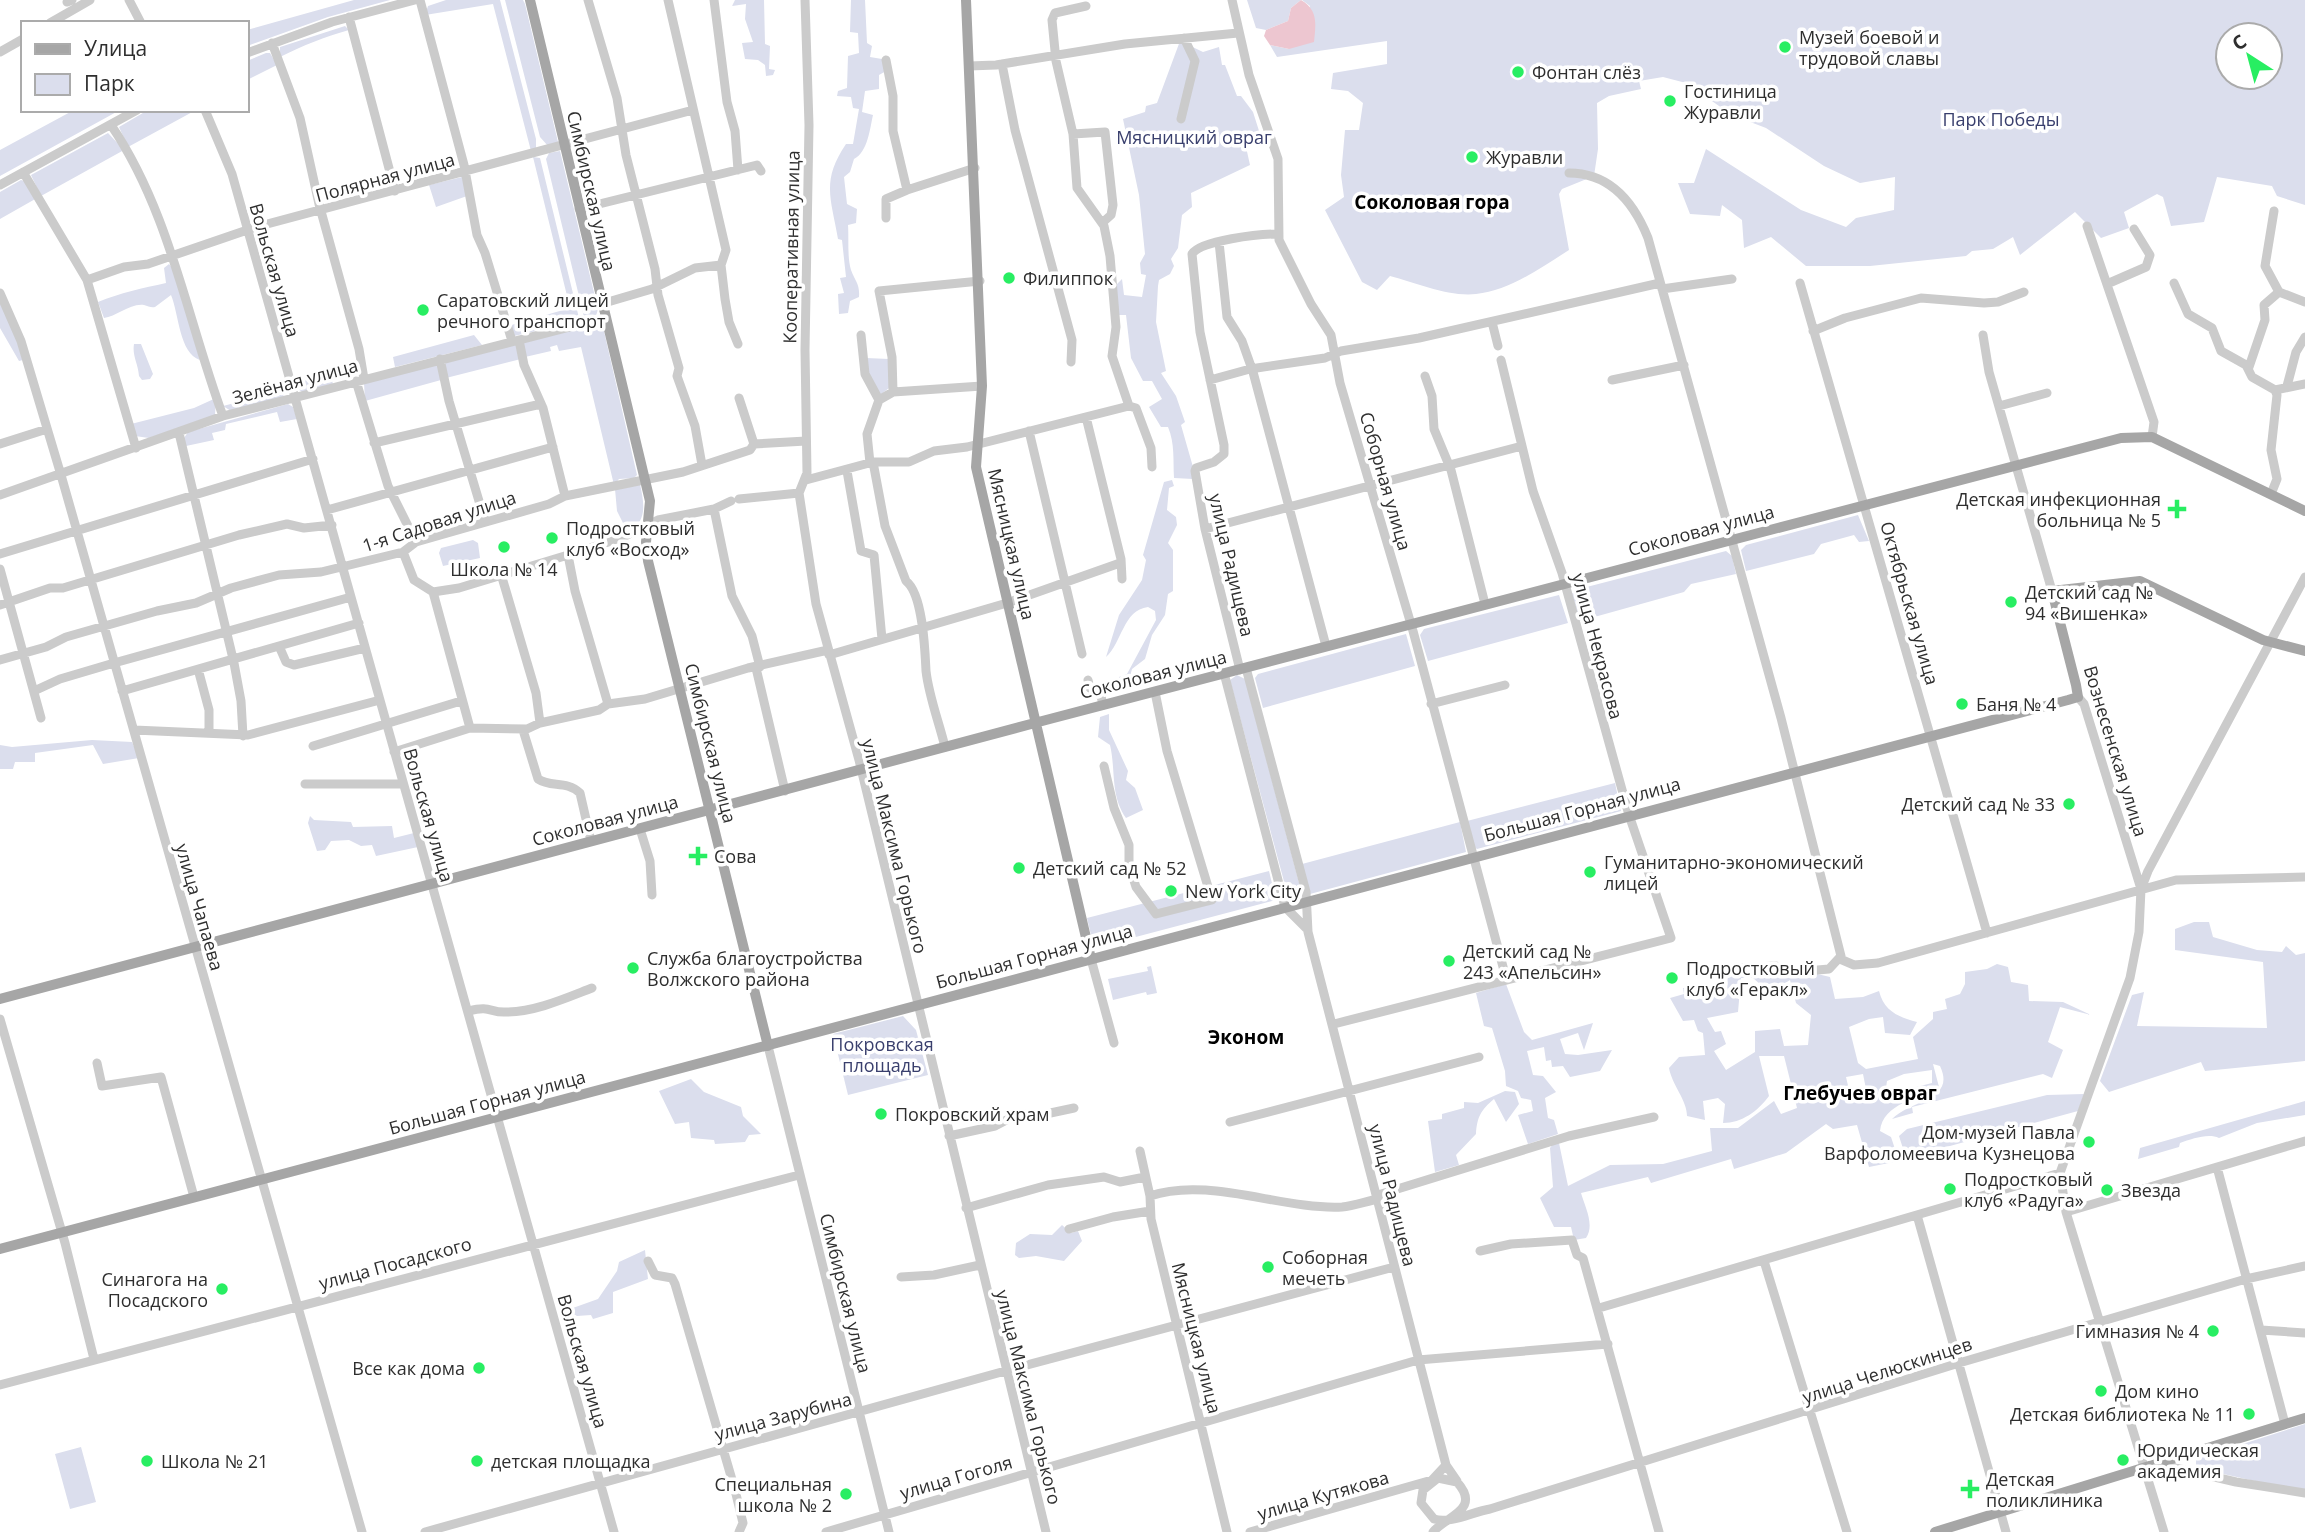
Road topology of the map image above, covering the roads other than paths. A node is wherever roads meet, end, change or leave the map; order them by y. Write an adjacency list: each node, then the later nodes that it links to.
1 (90, 0): 13 (street)
2 (129, 0): 14 (street)
3 (417, 0): 12 (street); 37 (street)
4 (530, 0): 32 (main road, Симбирская улица)
5 (588, 0): 30 (street)
6 (668, 0): 25 (street)
7 (714, 0): 34 (street)
8 (805, 0): 108 (street, Кооперативная улица)
9 (966, 0): 24 (main road, Мясницкая улица)
10 (1232, 0): 15 (street, Соборная улица)
11 (1086, 6): 21 (street)
12 (349, 17): 18 (street); 42 (street)
13 (53, 21)
14 (140, 21)
15 (1238, 33): 16 (street); 52 (street, Соборная улица)
16 (1184, 38): 21 (street); 28 (street)
17 (21, 40): 19 (street)
18 (272, 44): 20 (street); 45 (street)
19 (0, 52)
20 (248, 53)
21 (1056, 55): 23 (street); 31 (street)
22 (886, 60): 41 (street)
23 (1002, 64): 24 (street); 81 (street)
24 (969, 66): 33 (main road, Мясницкая улица)
25 (693, 110): 30 (street, Полярная улица); 39 (street)
26 (134, 112): 29 (street)
27 (206, 112): 51 (street, Вольская улица)
28 (1181, 120)
29 (111, 125): 35 (street); 54 (street)
30 (622, 129): 32 (street, Полярная улица); 43 (street)
31 (1073, 134): 48 (street); 48 (street)
32 (564, 147): 37 (street, Полярная улица); 44 (main road, Симбирская улица)
33 (975, 168): 41 (street); 58 (main road, Мясницкая улица)
34 (738, 170): 36 (street); 39 (street)
35 (23, 172): 40 (street); 57 (street)
36 (761, 172)
37 (465, 173): 42 (street, Полярная улица); 75 (street)
38 (1569, 173): 62 (street)
39 (710, 178): 43 (street); 55 (street)
40 (0, 185)
41 (907, 190): 47 (street)
42 (395, 191): 45 (street, Полярная улица)
43 (638, 194): 44 (street); 63 (street)
44 (579, 209): 68 (main road, Симбирская улица)
45 (322, 211): 51 (street, Полярная улица); 86 (street)
46 (2274, 211): 65 (street)
47 (886, 218)
48 (1102, 223): 99 (street)
49 (2087, 226): 61 (street)
50 (2134, 229): 61 (street)
51 (247, 230): 54 (street, Полярная улица); 95 (street, Вольская улица)
52 (1278, 234): 53 (street); 78 (street, Соборная улица)
53 (1219, 242): 84 (street); 87 (street)
54 (170, 256): 57 (street, Полярная улица); 101 (street)
55 (721, 265): 63 (street); 76 (street)
56 (1732, 279): 62 (street)
57 (88, 280): 115 (street)
58 (980, 281): 90 (main road, Мясницкая улица); 93 (street)
59 (1800, 283): 71 (street, Октябрьская улица)
60 (2174, 283): 83 (street)
61 (2107, 284): 107 (street)
62 (1661, 286): 70 (street); 82 (street)
63 (656, 288): 68 (street); 118 (street)
64 (2024, 292): 71 (street)
65 (2279, 292): 67 (street); 83 (street)
66 (0, 293): 104 (street, улица Чапаева)
67 (2305, 302)
68 (601, 304): 69 (main road, Симбирская улица)
69 (605, 318): 75 (street, Зелёная улица); 125 (main road, Симбирская улица)
70 (1492, 322): 77 (street); 78 (street)
71 (1813, 331): 134 (street, Октябрьская улица)
72 (861, 335): 97 (street)
73 (1983, 335): 100 (street, Вознесенская улица)
74 (2305, 337): 91 (street)
75 (515, 340): 79 (street, Зелёная улица); 98 (street)
76 (738, 344)
77 (1498, 346)
78 (1335, 353): 84 (street); 127 (street, Соборная улица)
79 (440, 359): 86 (street, Зелёная улица); 103 (street)
80 (1501, 360): 113 (street, улица Некрасова)
81 (1071, 362)
82 (1684, 365): 88 (street); 144 (street)
83 (2249, 367): 92 (street)
84 (1250, 369): 87 (street); 135 (street)
85 (1425, 376): 119 (street)
86 (360, 380): 95 (street, Зелёная улица); 109 (street)
87 (1210, 380): 142 (street, улица Радищева)
88 (1612, 380)
89 (2305, 384): 91 (street)
90 (982, 386): 93 (street); 112 (main road, Мясницкая улица)
91 (2287, 386): 92 (street)
92 (2275, 390): 131 (street)
93 (893, 391): 97 (street)
94 (2047, 393): 100 (street)
95 (295, 397): 101 (street, Зелёная улица); 116 (street, Вольская улица)
96 (739, 398): 111 (street)
97 (879, 400): 117 (street)
98 (541, 404): 103 (street); 114 (street)
99 (1129, 406): 102 (street); 121 (street)
100 (1999, 406): 120 (street, Вознесенская улица)
101 (223, 416): 106 (street, Зелёная улица)
102 (1086, 417): 105 (street); 150 (street)
103 (456, 424): 109 (street); 122 (street)
104 (47, 429): 110 (street); 124 (street, улица Чапаева)
105 (1029, 430): 112 (street); 158 (street)
106 (179, 433): 115 (street, Зелёная улица); 130 (street)
107 (2152, 437): 120 (main road, Соколовая улица); 131 (main road, Соколовая улица)
108 (806, 441): 111 (street, 1-я Садовая улица); 126 (street, Кооперативная улица)
109 (374, 443): 128 (street)
110 (0, 444)
111 (754, 444): 118 (street, 1-я Садовая улица)
112 (977, 444): 117 (street); 164 (main road, Мясницкая улица)
113 (1522, 446): 119 (street); 157 (street, улица Некрасова)
114 (553, 447): 122 (street); 133 (street)
115 (136, 449): 124 (street, Зелёная улица)
116 (313, 459): 130 (street); 137 (street, Вольская улица)
117 (872, 462): 123 (street); 169 (street)
118 (702, 465): 125 (street, 1-я Садовая улица)
119 (1449, 465): 127 (street); 165 (street)
120 (2015, 466): 134 (main road, Соколовая улица); 159 (street, Вознесенская улица)
121 (1152, 467)
122 (471, 471): 128 (street); 139 (street)
123 (847, 471): 126 (street); 171 (street)
124 (61, 475): 132 (street, Зелёная улица); 143 (street, улица Чапаева)
125 (644, 479): 133 (street, 1-я Садовая улица); 141 (main road, Симбирская улица)
126 (806, 480): 129 (street, Кооперативная улица)
127 (1369, 485): 135 (street); 167 (street, Соборная улица)
128 (392, 492): 137 (street); 145 (street)
129 (799, 493): 136 (street); 178 (street, улица Максима Горького)
130 (196, 494): 143 (street); 146 (street)
131 (2271, 494): 138 (main road, Соколовая улица)
132 (0, 495)
133 (565, 496): 139 (street, 1-я Садовая улица)
134 (1865, 504): 144 (main road, Соколовая улица); 207 (street, Октябрьская улица)
135 (1286, 508): 142 (street); 174 (street)
136 (714, 509): 141 (street); 183 (street)
137 (327, 510): 140 (street, Вольская улица)
138 (2305, 511)
139 (485, 520): 145 (street, 1-я Садовая улица)
140 (331, 525): 146 (street); 151 (street, Вольская улица)
141 (647, 526): 149 (street); 189 (main road, Симбирская улица)
142 (1205, 529): 185 (street, улица Радищева)
143 (77, 532): 148 (street); 155 (street, улица Чапаева)
144 (1732, 540): 157 (main road, Соколовая улица); 214 (street)
145 (416, 542): 147 (street, 1-я Садовая улица)
146 (207, 545): 155 (street); 161 (street)
147 (404, 552): 151 (street, 1-я Садовая улица); 160 (street)
148 (0, 554)
149 (568, 555): 153 (street); 196 (street)
150 (1120, 563): 156 (street); 158 (street)
151 (342, 566): 161 (street, 1-я Садовая улица); 162 (street, Вольская улица)
152 (0, 569): 163 (street)
153 (501, 574): 160 (street); 201 (street)
154 (2305, 576): 172 (street)
155 (90, 578): 163 (street); 168 (street, улица Чапаева)
156 (1122, 579)
157 (1564, 583): 165 (main road, Соколовая улица); 219 (street, улица Некрасова)
158 (1065, 584): 164 (street); 179 (street)
159 (2052, 591): 172 (main road); 193 (main road, Вознесенская улица)
160 (433, 592): 195 (street)
161 (217, 594): 168 (street, 1-я Садовая улица); 170 (street)
162 (351, 597): 166 (street, Вольская улица); 170 (street)
163 (4, 603): 177 (street)
164 (1007, 604): 169 (street); 200 (main road, Мясницкая улица)
165 (1485, 604): 167 (main road, Соколовая улица)
166 (359, 623): 173 (street); 175 (street, Вольская улица)
167 (1410, 625): 174 (main road, Соколовая улица); 197 (street, Соборная улица)
168 (104, 626): 177 (street, 1-я Садовая улица); 182 (street, улица Чапаева)
169 (921, 627): 171 (street); 210 (street)
170 (226, 631): 180 (street); 182 (street)
171 (882, 639): 178 (street)
172 (2271, 643): 176 (main road); 225 (street)
173 (279, 646): 175 (street); 180 (street)
174 (1326, 646): 185 (main road, Соколовая улица)
175 (365, 648): 194 (street, Вольская улица)
176 (2305, 651)
177 (22, 652): 181 (street, 1-я Садовая улица); 190 (street)
178 (829, 652): 183 (street); 213 (street, улица Максима Горького)
179 (1082, 654)
180 (233, 659): 184 (street); 208 (street)
181 (0, 660)
182 (114, 663): 190 (street); 191 (street, улица Чапаева)
183 (758, 668): 189 (street); 217 (street)
184 (198, 669): 191 (street); 206 (street)
185 (1243, 669): 186 (main road, Соколовая улица); 227 (street, улица Радищева)
186 (1224, 673): 192 (main road, Соколовая улица); 228 (street, улица Радищева)
187 (1088, 680): 198 (street)
188 (1505, 685): 197 (street)
189 (680, 690): 196 (street); 218 (main road, Симбирская улица)
190 (34, 691): 199 (street)
191 (122, 691): 204 (street, улица Чапаева)
192 (1155, 692): 198 (main road, Соколовая улица); 212 (street)
193 (2078, 697): 207 (main road, Большая Горная улица); 225 (street, Вознесенская улица)
194 (380, 700): 202 (street, Вольская улица); 208 (street)
195 (461, 701): 202 (street); 203 (street)
196 (608, 704): 201 (street)
197 (1431, 704): 222 (street, Соборная улица)
198 (1103, 705): 200 (main road, Соколовая улица)
199 (41, 718)
200 (1036, 722): 210 (main road, Соколовая улица); 233 (main road, Мясницкая улица)
201 (540, 723): 205 (street)
202 (386, 724): 209 (street); 211 (street, Вольская улица)
203 (471, 728): 205 (street); 211 (street)
204 (134, 730): 206 (street); 231 (street, улица Чапаева)
205 (523, 730): 221 (street)
206 (209, 733): 208 (street)
207 (1932, 735): 214 (main road, Большая Горная улица); 230 (street, Октябрьская улица)
208 (243, 736)
209 (313, 746)
210 (945, 747): 213 (main road, Соколовая улица)
211 (394, 752): 216 (street, Вольская улица)
212 (1104, 766)
213 (861, 771): 217 (main road, Соколовая улица); 238 (street, улица Максима Горького)
214 (1796, 771): 219 (main road, Большая Горная улица); 232 (street)
215 (305, 784): 216 (street)
216 (403, 784): 224 (street, Вольская улица)
217 (785, 791): 218 (main road, Соколовая улица)
218 (710, 811): 220 (main road, Соколовая улица); 243 (main road, Симбирская улица)
219 (1629, 815): 222 (main road, Большая Горная улица); 235 (street, улица Некрасова)
220 (640, 829): 221 (main road, Соколовая улица); 226 (street)
221 (591, 841): 224 (main road, Соколовая улица)
222 (1473, 856): 227 (main road, Большая Горная улица); 235 (street, Соборная улица)
223 (2305, 877): 225 (street)
224 (432, 884): 231 (main road, Соколовая улица); 239 (street, Вольская улица)
225 (2141, 889): 230 (street); 255 (street, Вознесенская улица)
226 (652, 895)
227 (1308, 900): 228 (main road, Большая Горная улица); 229 (street, улица Радищева)
228 (1285, 907): 229 (street, улица Радищева); 233 (main road, Большая Горная улица)
229 (1308, 932): 241 (street, улица Радищева)
230 (1987, 933): 232 (street)
231 (195, 947): 237 (main road, Соколовая улица); 258 (street, улица Чапаева)
232 (1840, 957): 234 (street)
233 (1091, 959): 238 (main road, Большая Горная улица); 242 (street, Мясницкая улица)
234 (1732, 968)
235 (1506, 978): 241 (street)
236 (592, 988): 239 (street)
237 (0, 999)
238 (917, 1005): 243 (main road, Большая Горная улица); 251 (street, улица Максима Горького)
239 (469, 1011): 248 (street, Вольская улица)
240 (0, 1019): 267 (street)
241 (1334, 1024): 246 (street, улица Радищева)
242 (1114, 1042)
243 (768, 1046): 248 (main road, Большая Горная улица); 256 (street, Симбирская улица)
244 (1479, 1058): 246 (street)
245 (97, 1063): 260 (street)
246 (1351, 1091): 250 (street); 261 (street, улица Радищева)
247 (1074, 1108): 251 (street)
248 (498, 1117): 258 (main road, Большая Горная улица); 268 (street, Вольская улица)
249 (1654, 1117): 261 (street)
250 (1230, 1122)
251 (949, 1136): 262 (street, улица Максима Горького)
252 (2305, 1141): 254 (street)
253 (1140, 1151): 257 (street, Мясницкая улица)
254 (2217, 1167): 264 (street); 277 (street)
255 (2060, 1173): 264 (street); 265 (street)
256 (799, 1175): 268 (street, улица Посадского); 291 (street, Симбирская улица)
257 (1145, 1177): 259 (street, Мясницкая улица); 262 (street)
258 (262, 1180): 260 (main road, Большая Горная улица); 278 (street, улица Чапаева)
259 (1150, 1196): 261 (street); 263 (street, Мясницкая улица)
260 (194, 1197): 267 (main road, Большая Горная улица)
261 (1378, 1197): 275 (street, улица Радищева)
262 (966, 1208): 273 (street, улица Максима Горького)
263 (1150, 1211): 266 (street); 281 (street, Мясницкая улица)
264 (2066, 1213): 280 (street)
265 (1917, 1215): 272 (street); 287 (street)
266 (1069, 1229)
267 (62, 1233): 269 (main road, Большая Горная улица); 285 (street)
268 (533, 1243): 278 (street, улица Посадского); 302 (street, Вольская улица)
269 (0, 1250)
270 (1480, 1251): 279 (street)
271 (648, 1261): 295 (street)
272 (1764, 1261): 279 (street); 290 (street)
273 (980, 1265): 276 (street); 288 (street, улица Максима Горького)
274 (2305, 1266): 277 (street, улица Челюскинцев)
275 (1394, 1268): 281 (street, улица Зарубина); 286 (street, улица Радищева)
276 (901, 1277)
277 (2246, 1279): 280 (street, улица Челюскинцев); 282 (street)
278 (298, 1307): 285 (street, улица Посадского); 311 (street, улица Чапаева)
279 (1599, 1308): 284 (street)
280 (2102, 1321): 287 (street, улица Челюскинцев); 299 (street)
281 (1175, 1326): 288 (street, улица Зарубина); 293 (street, Мясницкая улица)
282 (2261, 1330): 283 (street); 294 (street)
283 (2305, 1333)
284 (1608, 1344): 286 (street, улица Гоголя); 296 (street)
285 (94, 1359): 289 (street, улица Посадского)
286 (1418, 1360): 293 (street, улица Гоголя); 298 (street, улица Радищева)
287 (1959, 1363): 290 (street, улица Челюскинцев); 308 (street)
288 (1006, 1371): 291 (street, улица Зарубина); 300 (street, улица Максима Горького)
289 (0, 1385)
290 (1811, 1410): 296 (street, улица Челюскинцев); 322 (street)
291 (858, 1412): 295 (street, улица Зарубина); 309 (street, Симбирская улица)
292 (2305, 1418): 294 (main road)
293 (1200, 1423): 300 (street, улица Гоголя); 318 (street, Мясницкая улица)
294 (2285, 1424): 297 (main road)
295 (724, 1448): 302 (street, улица Зарубина); 314 (street)
296 (1639, 1462): 307 (street, улица Челюскинцев); 321 (street)
297 (2159, 1464): 299 (main road); 305 (street)
298 (1446, 1465): 301 (street); 304 (street, улица Радищева)
299 (2145, 1468): 308 (main road); 325 (street)
300 (1031, 1471): 309 (street, улица Гоголя); 317 (street, улица Максима Горького)
301 (1432, 1480): 303 (street, улица Кутякова); 304 (street); 306 (street)
302 (600, 1482): 312 (street, улица Зарубина); 313 (street, Вольская улица)
303 (1405, 1487): 306 (street); 319 (street, улица Кутякова)
304 (1461, 1487): 307 (street, улица Радищева); 310 (street)
305 (2305, 1493)
306 (1423, 1509): 310 (street); 320 (street)
307 (1480, 1511): 310 (street, улица Челюскинцев)
308 (2000, 1512): 323 (main road); 324 (street)
309 (885, 1515): 315 (street, улица Гоголя); 316 (street, Симбирская улица)
310 (1454, 1518): 320 (street)
311 (362, 1532)
312 (425, 1532)
313 (614, 1532)
314 (739, 1532)
315 (826, 1532)
316 (889, 1532)
317 (1046, 1532)
318 (1227, 1532)
319 (1250, 1532)
320 (1432, 1532)
321 (1659, 1532)
322 (1847, 1532)
323 (1935, 1532)
324 (2006, 1532)
325 (2164, 1532)

